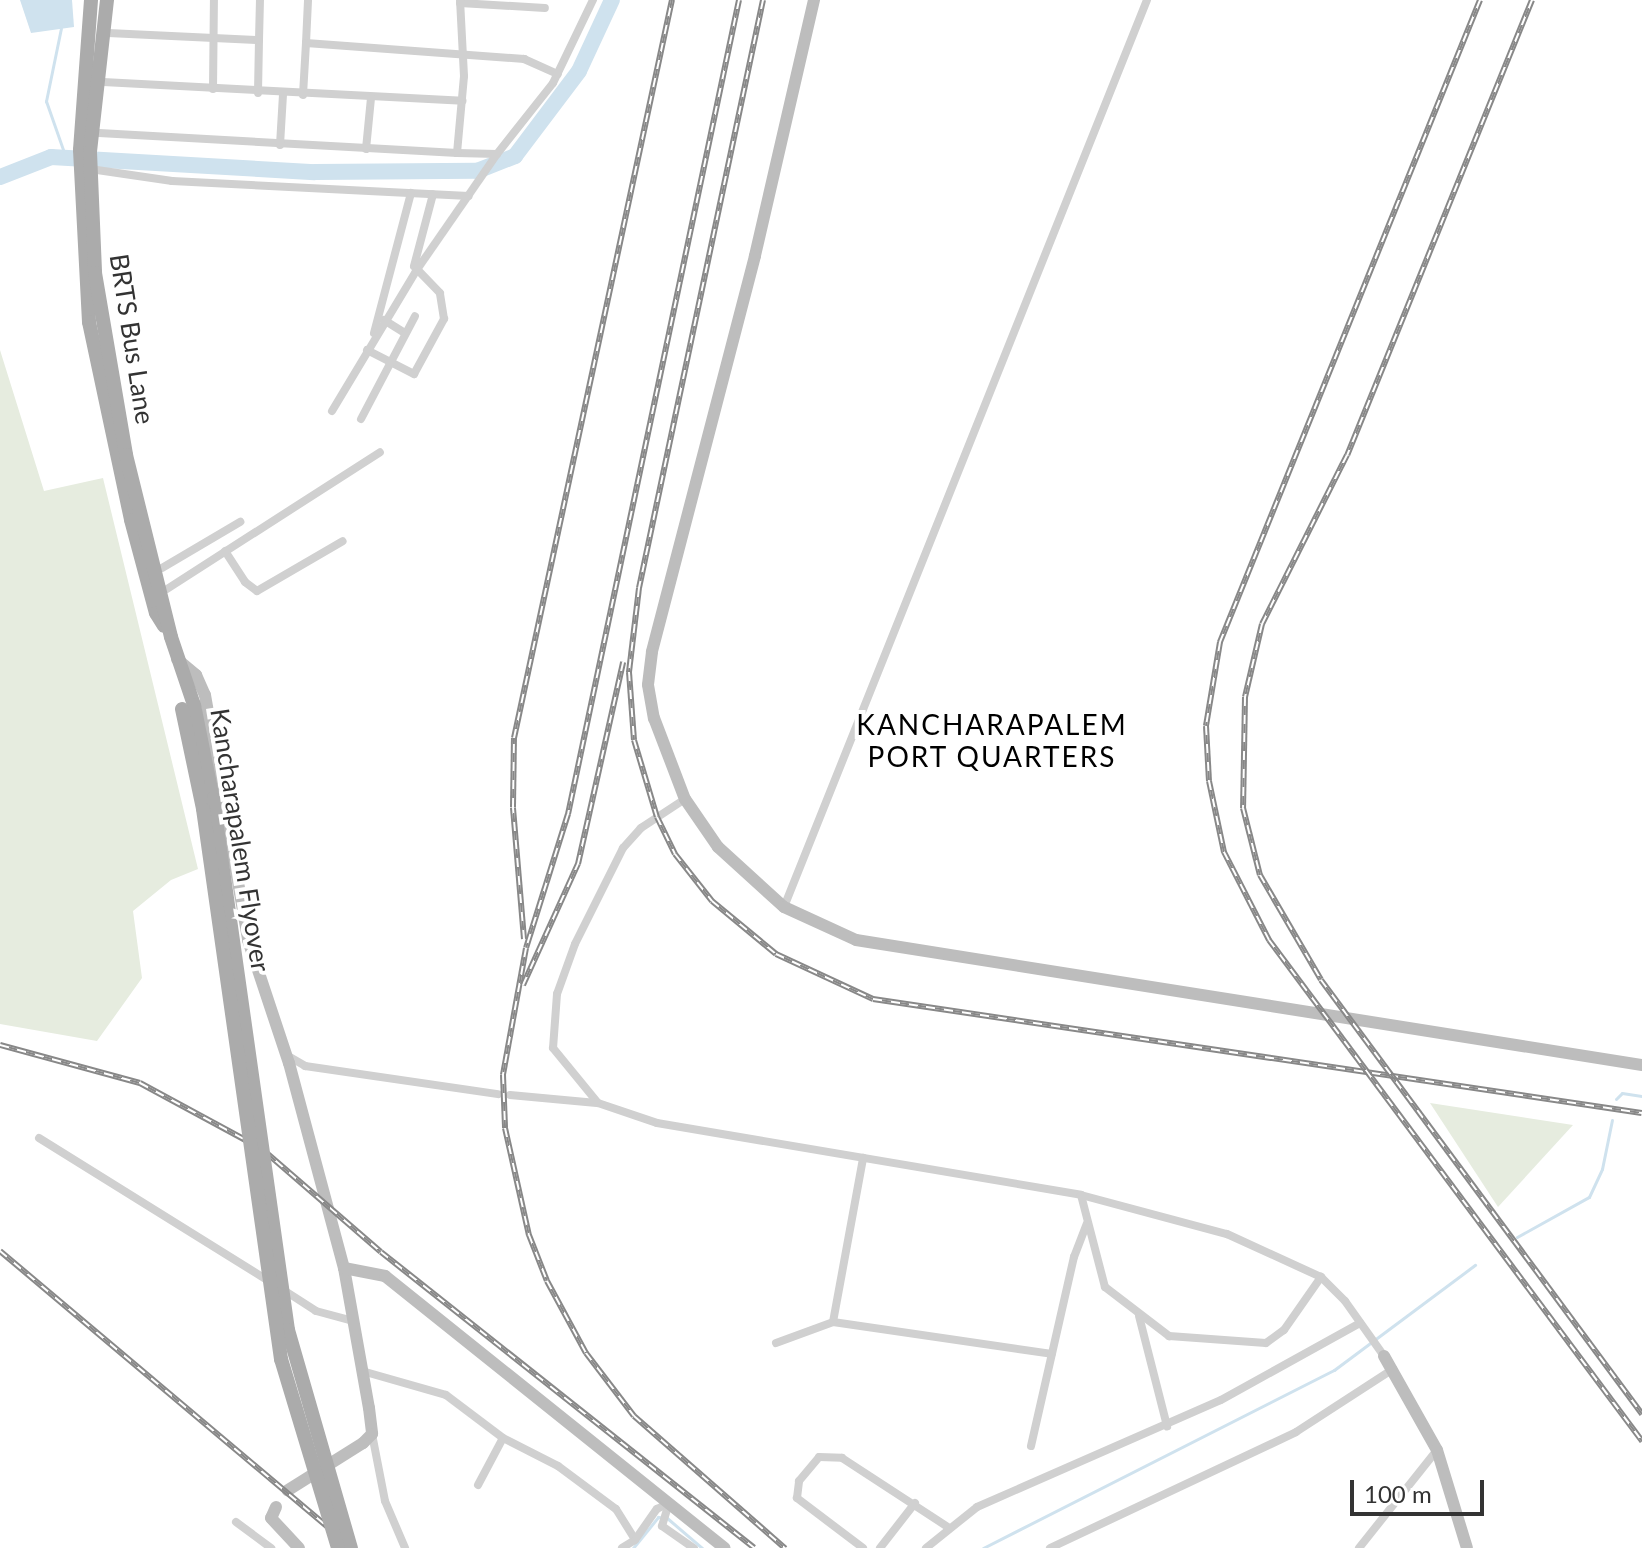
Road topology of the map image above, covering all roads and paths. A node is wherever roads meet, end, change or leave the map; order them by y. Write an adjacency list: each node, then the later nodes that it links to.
1 (91, 0): 27 (main road)
2 (110, 0): 11 (main road); 27 (main road)
3 (214, 0): 12 (street)
4 (260, 0): 13 (street)
5 (308, 0): 14 (street)
6 (593, 0): 16 (street)
7 (814, 0): 55 (street)
8 (1147, 0): 56 (street)
9 (460, 2): 10 (street); 15 (street)
10 (545, 8)
11 (108, 33): 12 (street); 17 (main road)
12 (212, 38): 13 (street); 18 (street)
13 (259, 40): 19 (street)
14 (306, 43): 15 (street); 21 (street)
15 (464, 53): 16 (street); 23 (street)
16 (558, 74): 29 (street)
17 (103, 82): 18 (street); 24 (main road)
18 (213, 89): 19 (street)
19 (258, 93): 20 (street)
20 (283, 94): 21 (street); 25 (street)
21 (303, 95): 22 (street)
22 (371, 98): 23 (street); 26 (street)
23 (462, 101): 28 (street)
24 (99, 133): 25 (street); 27 (main road)
25 (280, 145): 26 (street)
26 (366, 149): 28 (street)
27 (89, 152): 30 (main road)
28 (457, 153): 29 (street)
29 (495, 157): 33 (street)
30 (89, 170): 31 (street); 49 (main road); 51 (main road, BRTS Bus Lane)
31 (411, 193): 32 (street); 38 (street)
32 (433, 194): 33 (street); 34 (street)
33 (469, 196): 34 (street)
34 (416, 271): 36 (street); 40 (street)
35 (415, 316): 37 (street)
36 (384, 320): 37 (street); 38 (street)
37 (405, 333): 40 (street)
38 (373, 338): 39 (street)
39 (367, 350): 40 (street); 41 (street)
40 (393, 363): 42 (street)
41 (332, 411)
42 (361, 419)
43 (380, 452): 47 (street)
44 (240, 522): 46 (street)
45 (343, 541): 47 (street)
46 (207, 542): 48 (street); 49 (street)
47 (225, 551): 48 (street)
48 (216, 558): 50 (street)
49 (162, 568): 50 (main road)
50 (167, 589): 51 (main road)
51 (171, 637): 52 (main road, BRTS Bus Lane)
52 (177, 659): 53 (main road, BRTS Bus Lane); 57 (street)
53 (183, 679): 54 (main road, Kancharapalem Flyover)
54 (188, 707): 94 (main road, Kancharapalem Flyover, bridge); 95 (main road, Kancharapalem Flyover, bridge)
55 (685, 799): 56 (street); 63 (street)
56 (784, 907): 58 (street)
57 (287, 1055): 59 (street); 60 (street)
58 (1642, 1065)
59 (305, 1066): 60 (street); 61 (street)
60 (292, 1076): 68 (street)
61 (498, 1094)
62 (510, 1095): 63 (street)
63 (598, 1103): 65 (street)
64 (39, 1138): 71 (street)
65 (863, 1158): 66 (street); 72 (street)
66 (1081, 1195): 67 (street); 69 (street)
67 (1088, 1222): 70 (street); 75 (street)
68 (344, 1268): 71 (street); 88 (street)
69 (1321, 1277): 70 (street); 73 (street)
70 (1139, 1316): 79 (street)
71 (353, 1321): 78 (street)
72 (833, 1322): 74 (street); 75 (street)
73 (1363, 1326): 76 (street); 79 (street)
74 (776, 1343)
75 (1052, 1354): 82 (street)
76 (1384, 1356): 77 (street)
77 (1393, 1369): 83 (street); 103 (street)
78 (362, 1371): 80 (street); 81 (street)
79 (1167, 1426): 90 (street)
80 (372, 1434): 85 (street); 96 (street)
81 (503, 1438): 84 (street); 91 (street)
82 (1031, 1446)
83 (1437, 1450): 104 (street); 105 (street)
84 (478, 1485)
85 (288, 1490)
86 (915, 1503): 90 (street); 100 (street); 101 (street)
87 (276, 1507): 93 (street)
88 (669, 1509): 91 (street); 98 (street); 99 (street)
89 (236, 1522): 92 (street)
90 (948, 1527): 102 (street)
91 (635, 1540): 97 (street)
92 (271, 1548)
93 (299, 1548)
94 (338, 1548)
95 (351, 1548)
96 (405, 1548)
97 (622, 1548)
98 (694, 1548)
99 (725, 1548)
100 (863, 1548)
101 (880, 1548)
102 (926, 1548)
103 (1050, 1548)
104 (1359, 1548)
105 (1467, 1548)

